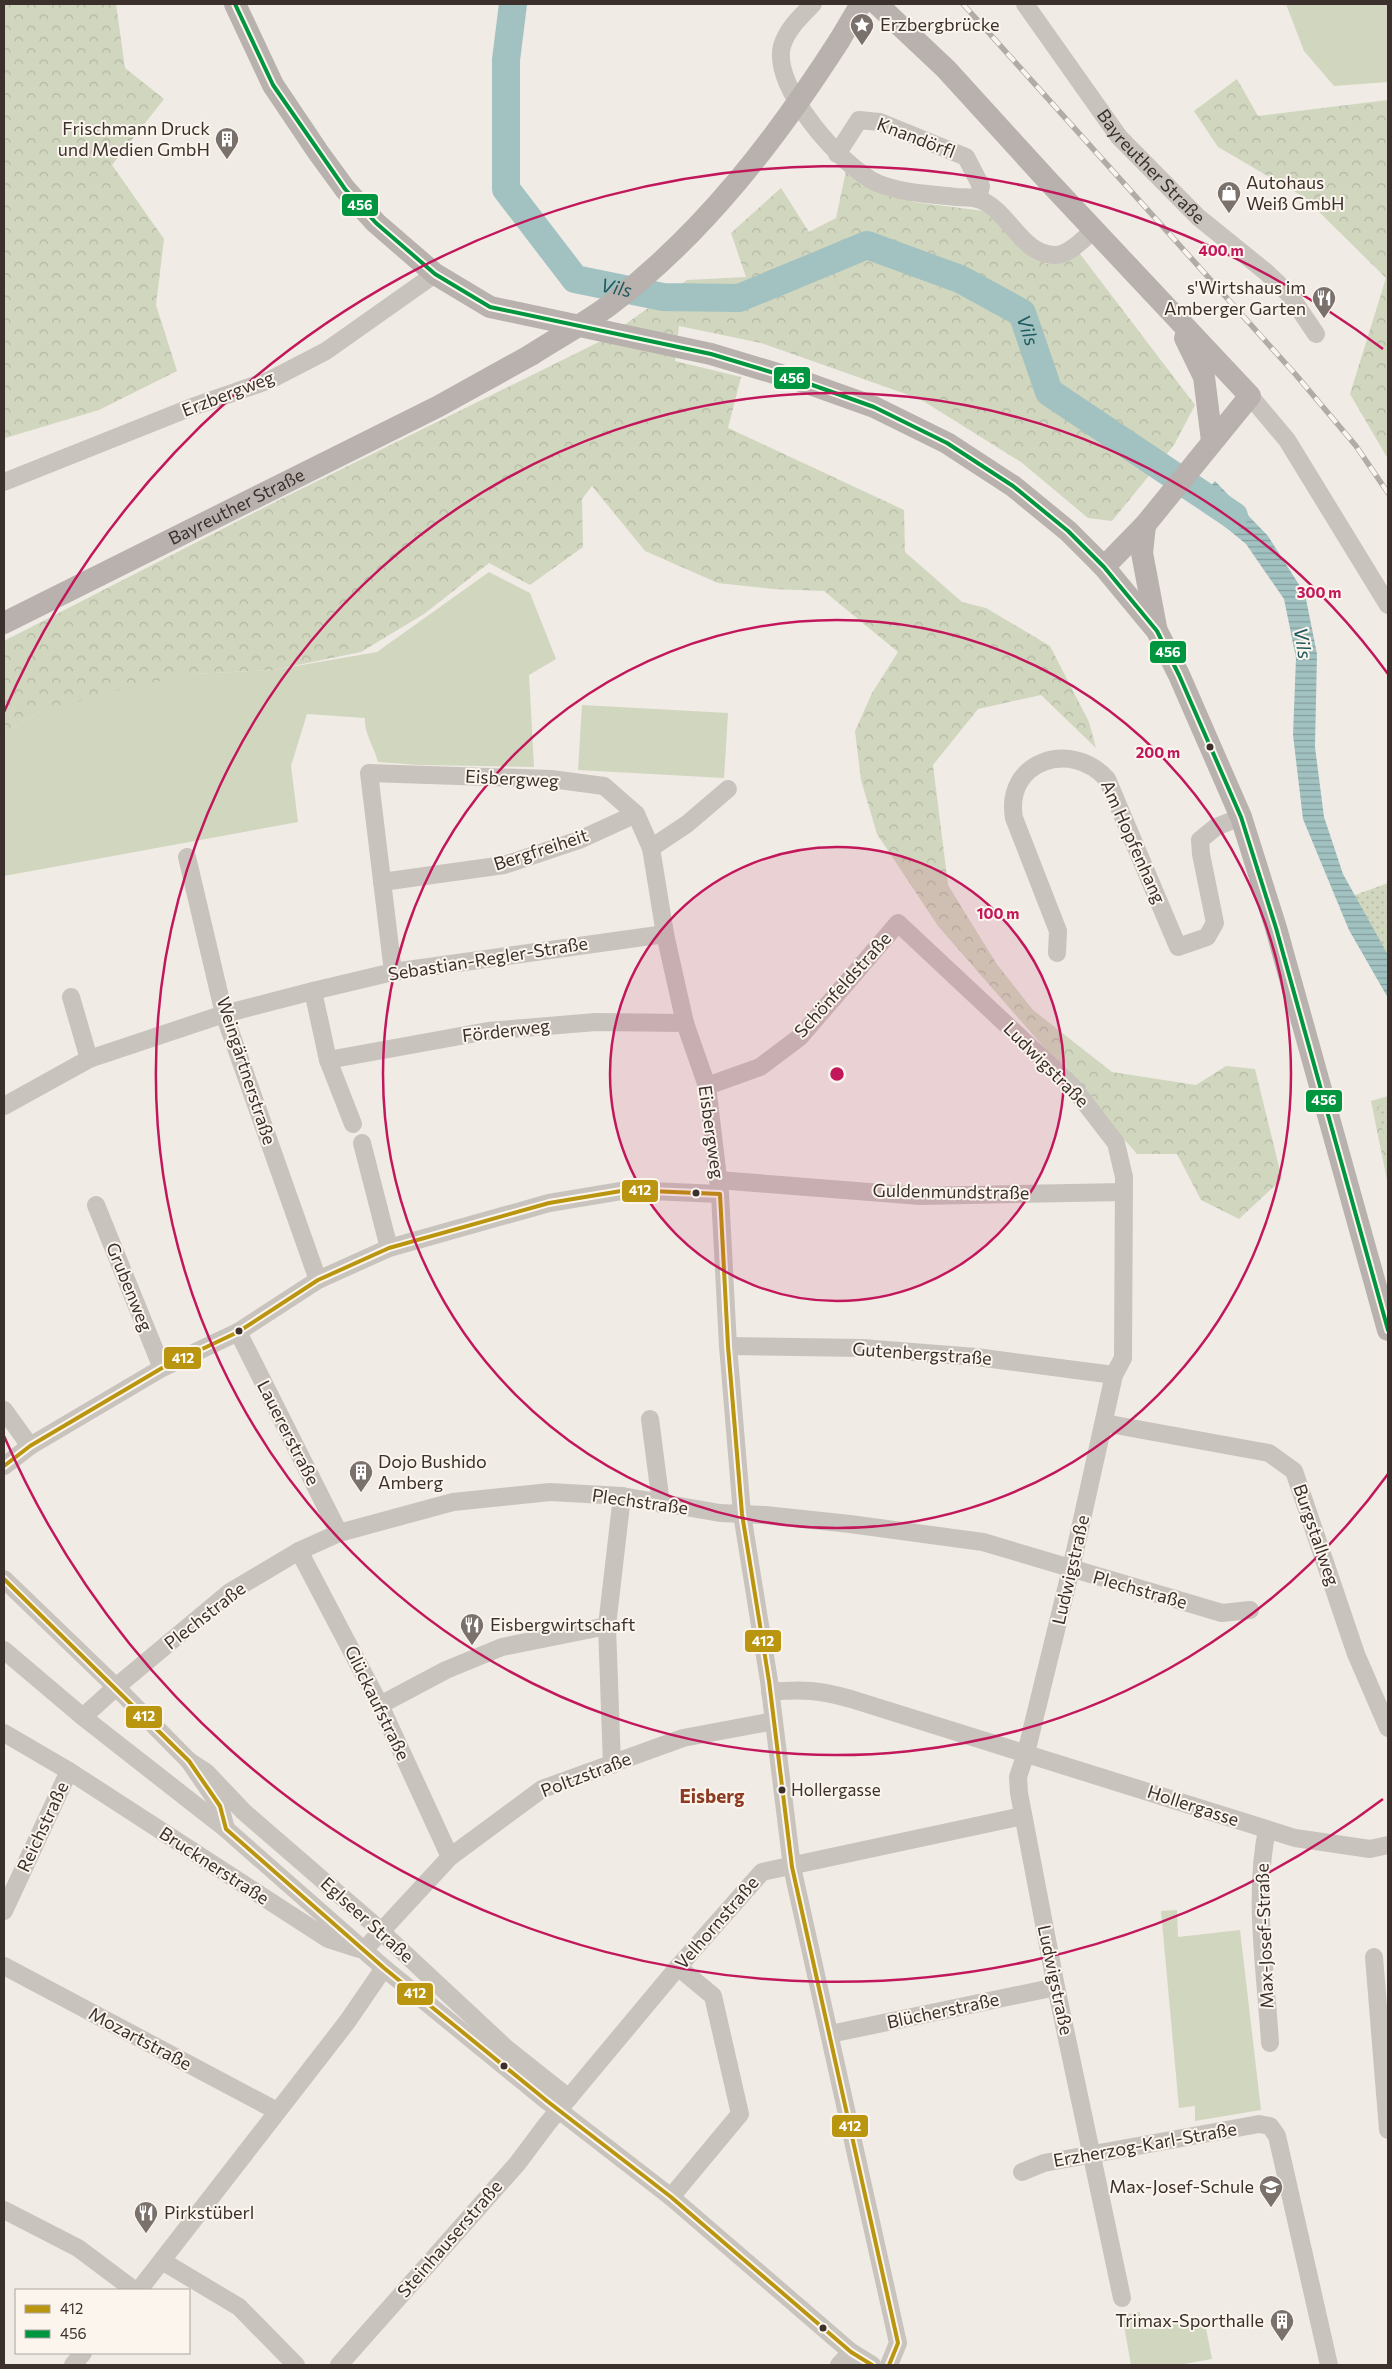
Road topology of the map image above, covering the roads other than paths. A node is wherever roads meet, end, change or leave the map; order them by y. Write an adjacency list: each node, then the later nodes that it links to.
1 (235, 4): 9 (main road)
2 (813, 4): 6 (street)
3 (860, 4): 18 (main road, Bayreuther Straße, bridge)
4 (877, 4): 8 (main road)
5 (1025, 4): 11 (street, Bayreuther Straße)
6 (836, 154): 7 (street); 7 (street, Knandörfl)
7 (978, 199): 8 (street)
8 (1094, 230): 10 (main road)
9 (434, 274): 14 (street, Erzbergweg); 16 (main road)
10 (1175, 317): 12 (main road); 13 (main road)
11 (1316, 334)
12 (1250, 396): 13 (main road); 17 (street)
13 (1212, 440): 15 (main road)
14 (4, 482)
15 (1133, 551): 16 (main road); 19 (main road)
16 (1104, 566): 19 (main road)
17 (1388, 605)
18 (4, 623)
19 (1157, 631): 22 (main road)
20 (728, 789): 23 (street)
21 (636, 814): 23 (street, Eisbergweg); 25 (street, Bergfreiheit); 25 (street, Eisbergweg)
22 (1241, 817): 28 (street, Am Hopfenhang); 45 (main road)
23 (651, 848): 27 (street, Eisbergweg)
24 (187, 857): 32 (street, Weingärtnerstraße)
25 (382, 882): 29 (street)
26 (898, 923): 36 (street, Schönfeldstraße); 41 (street, Ludwigstraße)
27 (665, 934): 29 (street, Sebastian-Regler-Straße); 33 (street, Eisbergweg)
28 (1057, 954)
29 (393, 972): 30 (street, Sebastian-Regler-Straße)
30 (313, 991): 32 (street, Sebastian-Regler-Straße); 35 (street)
31 (71, 997): 34 (street)
32 (224, 1014): 34 (street, Sebastian-Regler-Straße); 44 (street, Weingärtnerstraße)
33 (685, 1023): 35 (street, Förderweg); 36 (street, Eisbergweg)
34 (89, 1060): 37 (street, Sebastian-Regler-Straße)
35 (328, 1060): 38 (street)
36 (707, 1086): 40 (street, Eisbergweg)
37 (4, 1106)
38 (353, 1124)
39 (362, 1143): 43 (street)
40 (719, 1187): 41 (street, Guldenmundstraße); 43 (street, Guldenmundstraße); 47 (street, Eisbergweg)
41 (1124, 1192): 49 (street, Ludwigstraße)
42 (96, 1205): 48 (street, Grubenweg)
43 (389, 1248): 44 (street, Guldenmundstraße)
44 (318, 1280): 46 (street, Guldenmundstraße)
45 (1388, 1330)
46 (238, 1332): 48 (street, Guldenmundstraße); 58 (street, Lauererstraße)
47 (728, 1346): 49 (street, Gutenbergstraße); 57 (street, Eisbergweg)
48 (162, 1368): 53 (street, Guldenmundstraße)
49 (1114, 1374): 52 (street, Ludwigstraße)
50 (4, 1410): 53 (street)
51 (650, 1420): 56 (street)
52 (1104, 1424): 60 (street, Ludwigstraße); 70 (street, Burgstallweg)
53 (30, 1446): 54 (street, Guldenmundstraße)
54 (4, 1466)
55 (622, 1496): 56 (street, Plechstraße); 58 (street, Plechstraße); 63 (street)
56 (661, 1504): 57 (street, Plechstraße)
57 (742, 1514): 60 (street, Plechstraße); 66 (street, Eisbergweg)
58 (339, 1533): 59 (street, Plechstraße)
59 (299, 1551): 65 (street, Plechstraße); 67 (street, Glückaufstraße)
60 (1071, 1569): 62 (street, Plechstraße); 72 (street, Ludwigstraße)
61 (4, 1579): 65 (street, Eglseer Straße)
62 (1250, 1610)
63 (608, 1626): 67 (street); 74 (street)
64 (4, 1650): 68 (street, Eglseer Straße)
65 (116, 1686): 68 (street, Plechstraße); 73 (street, Eglseer Straße)
66 (770, 1692): 69 (street, Eisbergweg); 72 (street, Hollergasse)
67 (380, 1705): 80 (street, Glückaufstraße)
68 (83, 1717): 77 (street, Eglseer Straße)
69 (774, 1721): 74 (street, Poltzstraße); 81 (street, Eisbergweg)
70 (1388, 1728)
71 (4, 1733): 75 (street, Brucknerstraße)
72 (1026, 1753): 76 (street, Ludwigstraße); 78 (street, Hollergasse)
73 (189, 1761): 77 (street, Eglseer Straße); 83 (street, Eglseer Straße)
74 (612, 1765): 80 (street, Poltzstraße)
75 (69, 1771): 82 (street, Reichstraße); 84 (street, Brucknerstraße)
76 (1023, 1816): 81 (street, Velhornstraße); 89 (street, Ludwigstraße)
77 (226, 1829): 84 (street, Eglseer Straße)
78 (1266, 1830): 79 (street, Hollergasse); 91 (street, Max-Josef-Straße)
79 (1388, 1846)
80 (450, 1857): 83 (street, Poltzstraße)
81 (792, 1867): 87 (street, Velhornstraße); 90 (street, Eisbergweg)
82 (4, 1911)
83 (381, 1932): 84 (street, Poltzstraße); 92 (street, Eglseer Straße)
84 (364, 1950): 88 (street, Eglseer Straße)
85 (1374, 1957): 94 (street)
86 (4, 1966): 93 (street, Mozartstraße)
87 (678, 1967): 92 (street, Velhornstraße); 97 (street)
88 (384, 1968): 92 (street, Eglseer Straße); 93 (street)
89 (1056, 1987): 90 (street, Blücherstraße); 95 (street, Ludwigstraße)
90 (830, 2034): 110 (street, Eisbergweg)
91 (1270, 2043)
92 (564, 2104): 97 (street, Eglseer Straße); 107 (street, Steinhauserstraße)
93 (277, 2111): 99 (street)
94 (1388, 2130)
95 (1093, 2154): 96 (street, Erzherzog-Karl-Straße); 102 (street, Ludwigstraße); 111 (street, Erzherzog-Karl-Straße)
96 (1022, 2172)
97 (672, 2197): 103 (street, Eglseer Straße)
98 (4, 2210): 100 (street)
99 (162, 2261): 101 (street); 106 (street)
100 (133, 2289)
101 (140, 2289)
102 (1122, 2298)
103 (851, 2352): 108 (street); 109 (street, Eglseer Straße)
104 (82, 2354): 105 (street)
105 (73, 2365)
106 (296, 2365)
107 (339, 2365)
108 (839, 2365)
109 (872, 2365)
110 (889, 2365)
111 (1329, 2365)

